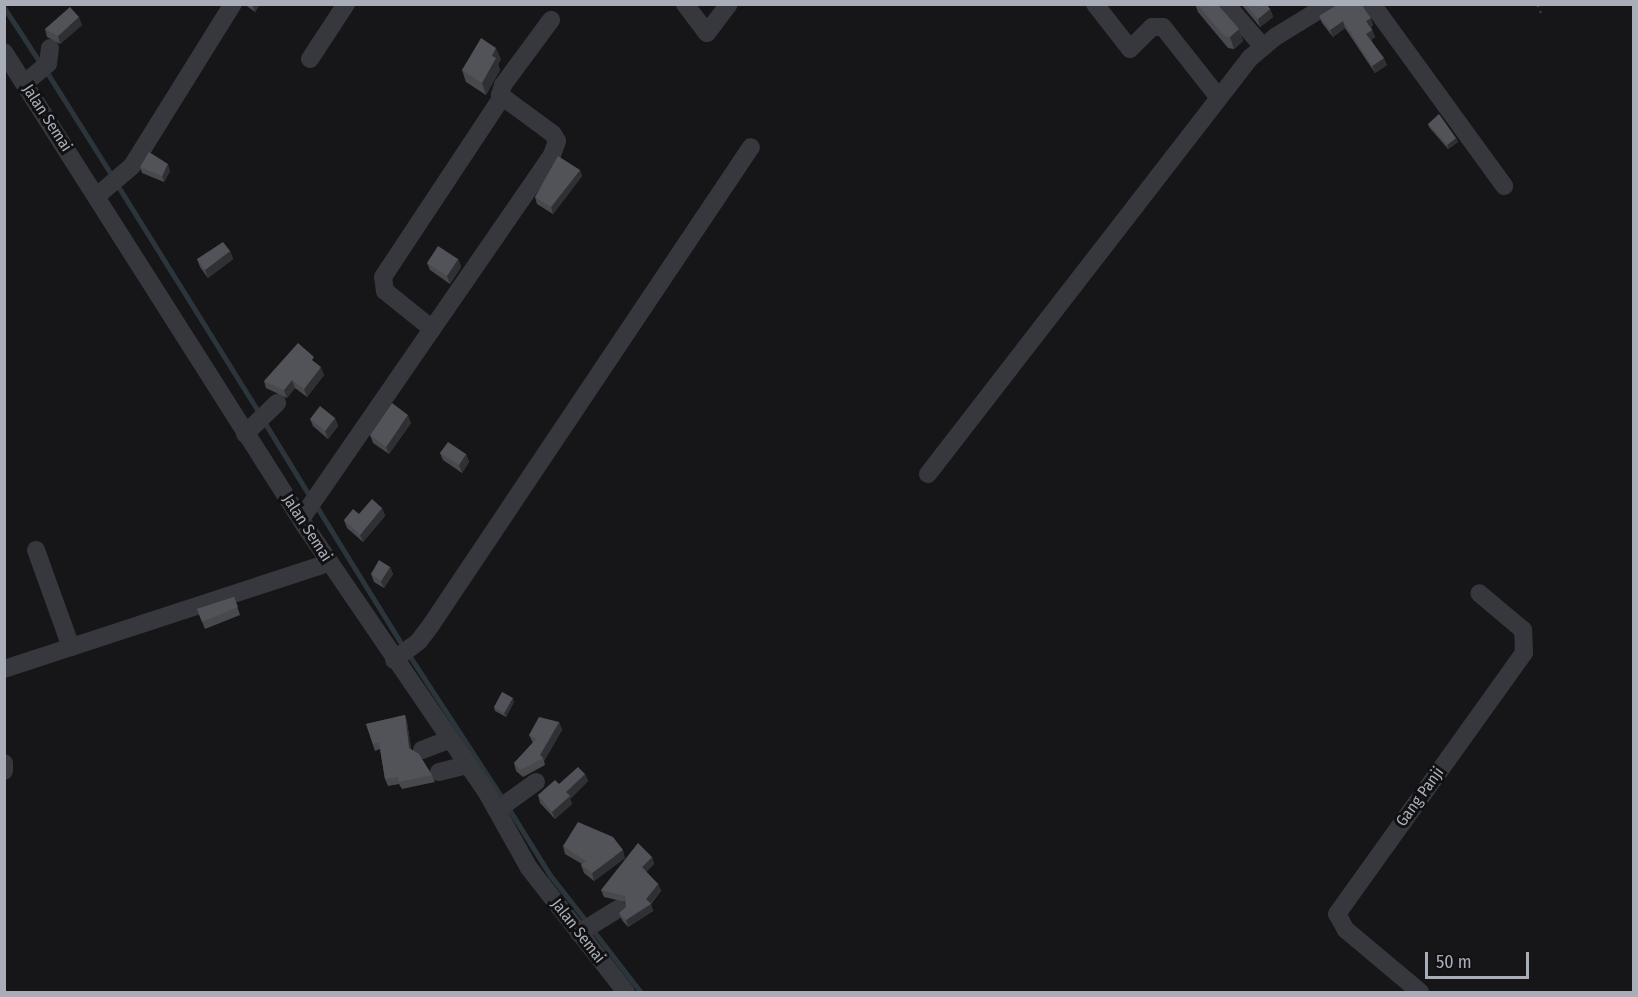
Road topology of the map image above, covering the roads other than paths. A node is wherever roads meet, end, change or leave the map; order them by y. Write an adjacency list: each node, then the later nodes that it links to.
1 (233, 4): 19 (street)
2 (346, 4): 13 (street)
3 (685, 4): 4 (street)
4 (729, 4)
5 (1095, 4): 15 (street)
6 (1226, 4): 10 (street)
7 (1329, 4): 10 (street)
8 (1372, 4): 18 (street)
9 (551, 20): 16 (street)
10 (1269, 42): 15 (street)
11 (50, 48): 14 (street)
12 (4, 52): 14 (street, Jalan Semai)
13 (310, 59)
14 (34, 76): 19 (street, Jalan Semai)
15 (1219, 98): 23 (street)
16 (501, 99): 20 (street); 20 (street)
17 (751, 147): 29 (street)
18 (1504, 186)
19 (107, 189): 22 (street, Jalan Semai)
20 (432, 328): 24 (street)
21 (271, 408): 22 (street)
22 (248, 431): 24 (street, Jalan Semai)
23 (928, 474)
24 (303, 516): 26 (street, Jalan Semai)
25 (36, 550): 28 (street)
26 (329, 563): 28 (street); 29 (street, Jalan Semai)
27 (1479, 593): 42 (street, Gang Panji)
28 (71, 647): 30 (street)
29 (397, 658): 31 (street, Jalan Semai)
30 (4, 669)
31 (450, 739): 32 (street); 34 (street, Jalan Semai)
32 (422, 750)
33 (4, 763): 35 (street)
34 (468, 765): 36 (street); 38 (street, Jalan Semai)
35 (4, 771)
36 (439, 772)
37 (536, 782): 38 (street)
38 (506, 803): 40 (street, Jalan Semai)
39 (618, 909): 40 (street)
40 (588, 927): 41 (street, Jalan Semai)
41 (626, 993)
42 (1420, 993)

